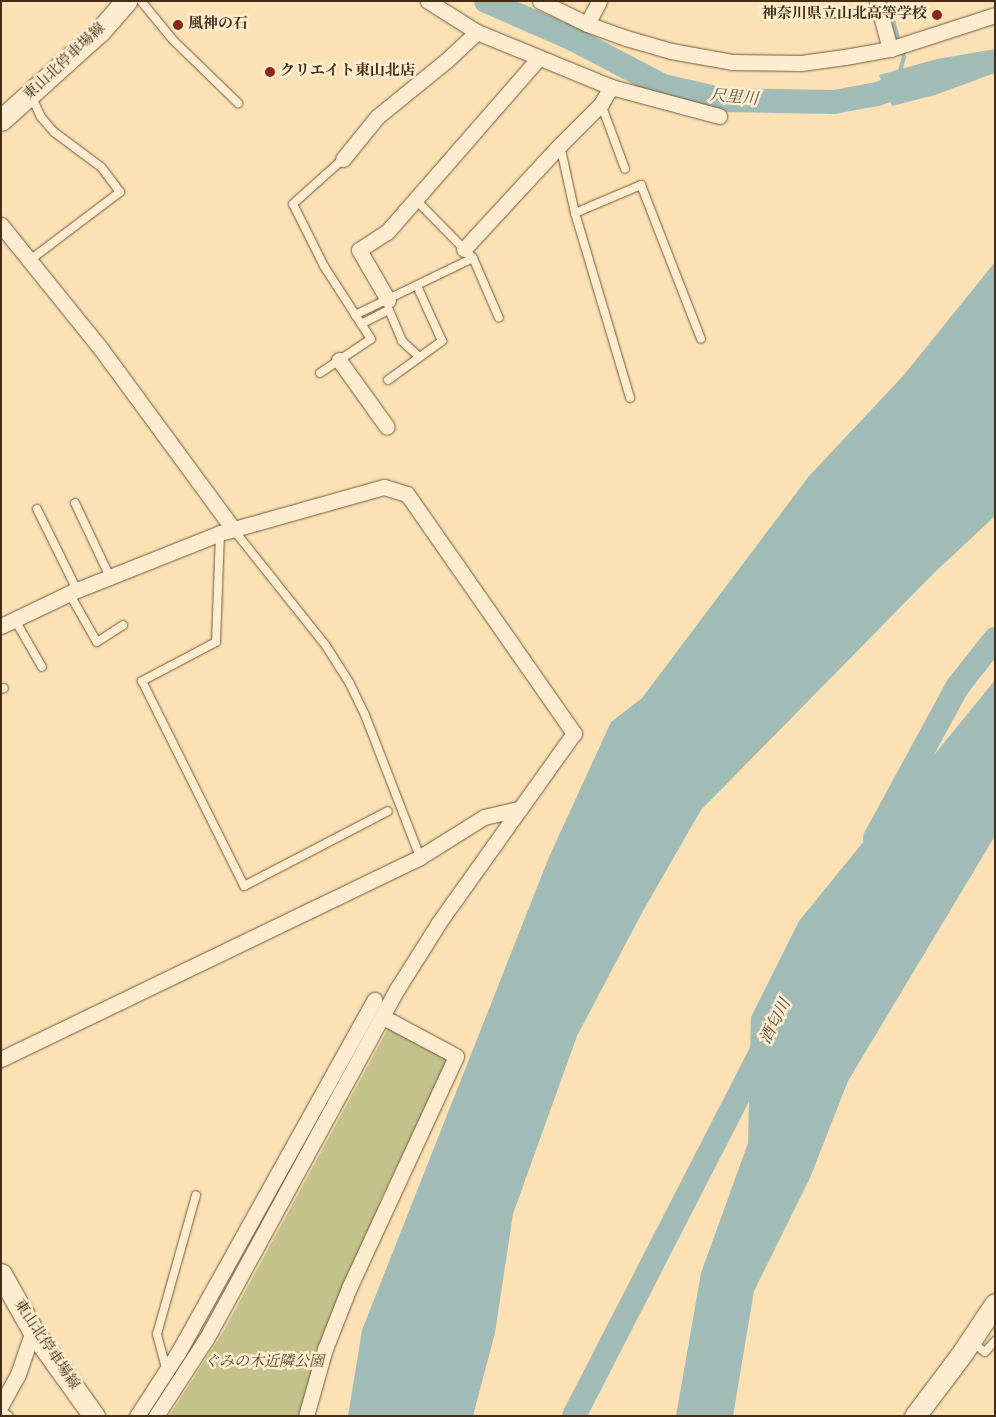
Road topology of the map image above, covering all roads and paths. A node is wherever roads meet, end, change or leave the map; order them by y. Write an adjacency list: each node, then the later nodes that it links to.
1 (126, 1): 13 (main road, 東山北停車場線)
2 (141, 1): 14 (lane)
3 (428, 1): 9 (street)
4 (540, 1): 8 (street)
5 (599, 1): 8 (street)
6 (877, 1): 10 (street)
7 (995, 15): 10 (street)
8 (586, 24): 10 (street)
9 (477, 32): 11 (street); 19 (street)
10 (891, 49)
11 (539, 58): 12 (street); 21 (street)
12 (611, 88): 15 (street); 16 (street)
13 (31, 95): 17 (main road, 東山北停車場線); 25 (lane)
14 (238, 103)
15 (601, 104): 18 (street); 20 (lane)
16 (718, 116)
17 (1, 120)
18 (560, 144): 22 (lane); 24 (street)
19 (343, 160): 28 (lane)
20 (625, 169)
21 (416, 200): 24 (lane); 27 (street)
22 (574, 213): 31 (lane); 36 (lane)
23 (1, 225): 25 (street)
24 (468, 254): 26 (lane); 29 (lane)
25 (30, 260): 40 (street)
26 (417, 286): 27 (lane); 32 (lane)
27 (388, 300): 28 (lane)
28 (355, 314): 30 (lane)
29 (499, 318)
30 (361, 324): 32 (lane); 33 (lane)
31 (702, 339)
32 (419, 357): 35 (lane)
33 (339, 360): 34 (lane); 37 (street)
34 (320, 373)
35 (388, 380)
36 (630, 398)
37 (387, 427)
38 (74, 503): 41 (lane)
39 (37, 509): 42 (lane)
40 (227, 531): 41 (street); 47 (street); 48 (lane); 49 (lane)
41 (110, 577): 42 (street)
42 (73, 592): 43 (street); 44 (lane)
43 (15, 620): 45 (street); 46 (lane)
44 (124, 625)
45 (1, 626)
46 (42, 667)
47 (520, 809): 49 (street); 51 (street)
48 (388, 811)
49 (420, 856): 52 (street)
50 (374, 1000): 59 (street)
51 (383, 1017): 64 (street); 65 (street)
52 (1, 1059)
53 (196, 1195): 59 (lane)
54 (1, 1274): 56 (main road, 東山北停車場線)
55 (995, 1304): 57 (main road)
56 (34, 1331): 60 (street); 62 (main road, 東山北停車場線)
57 (971, 1341): 58 (lane); 66 (main road)
58 (995, 1341)
59 (166, 1370): 63 (street)
60 (2, 1404): 61 (lane)
61 (9, 1416)
62 (94, 1416)
63 (137, 1416)
64 (156, 1416)
65 (306, 1416)
66 (915, 1416)

